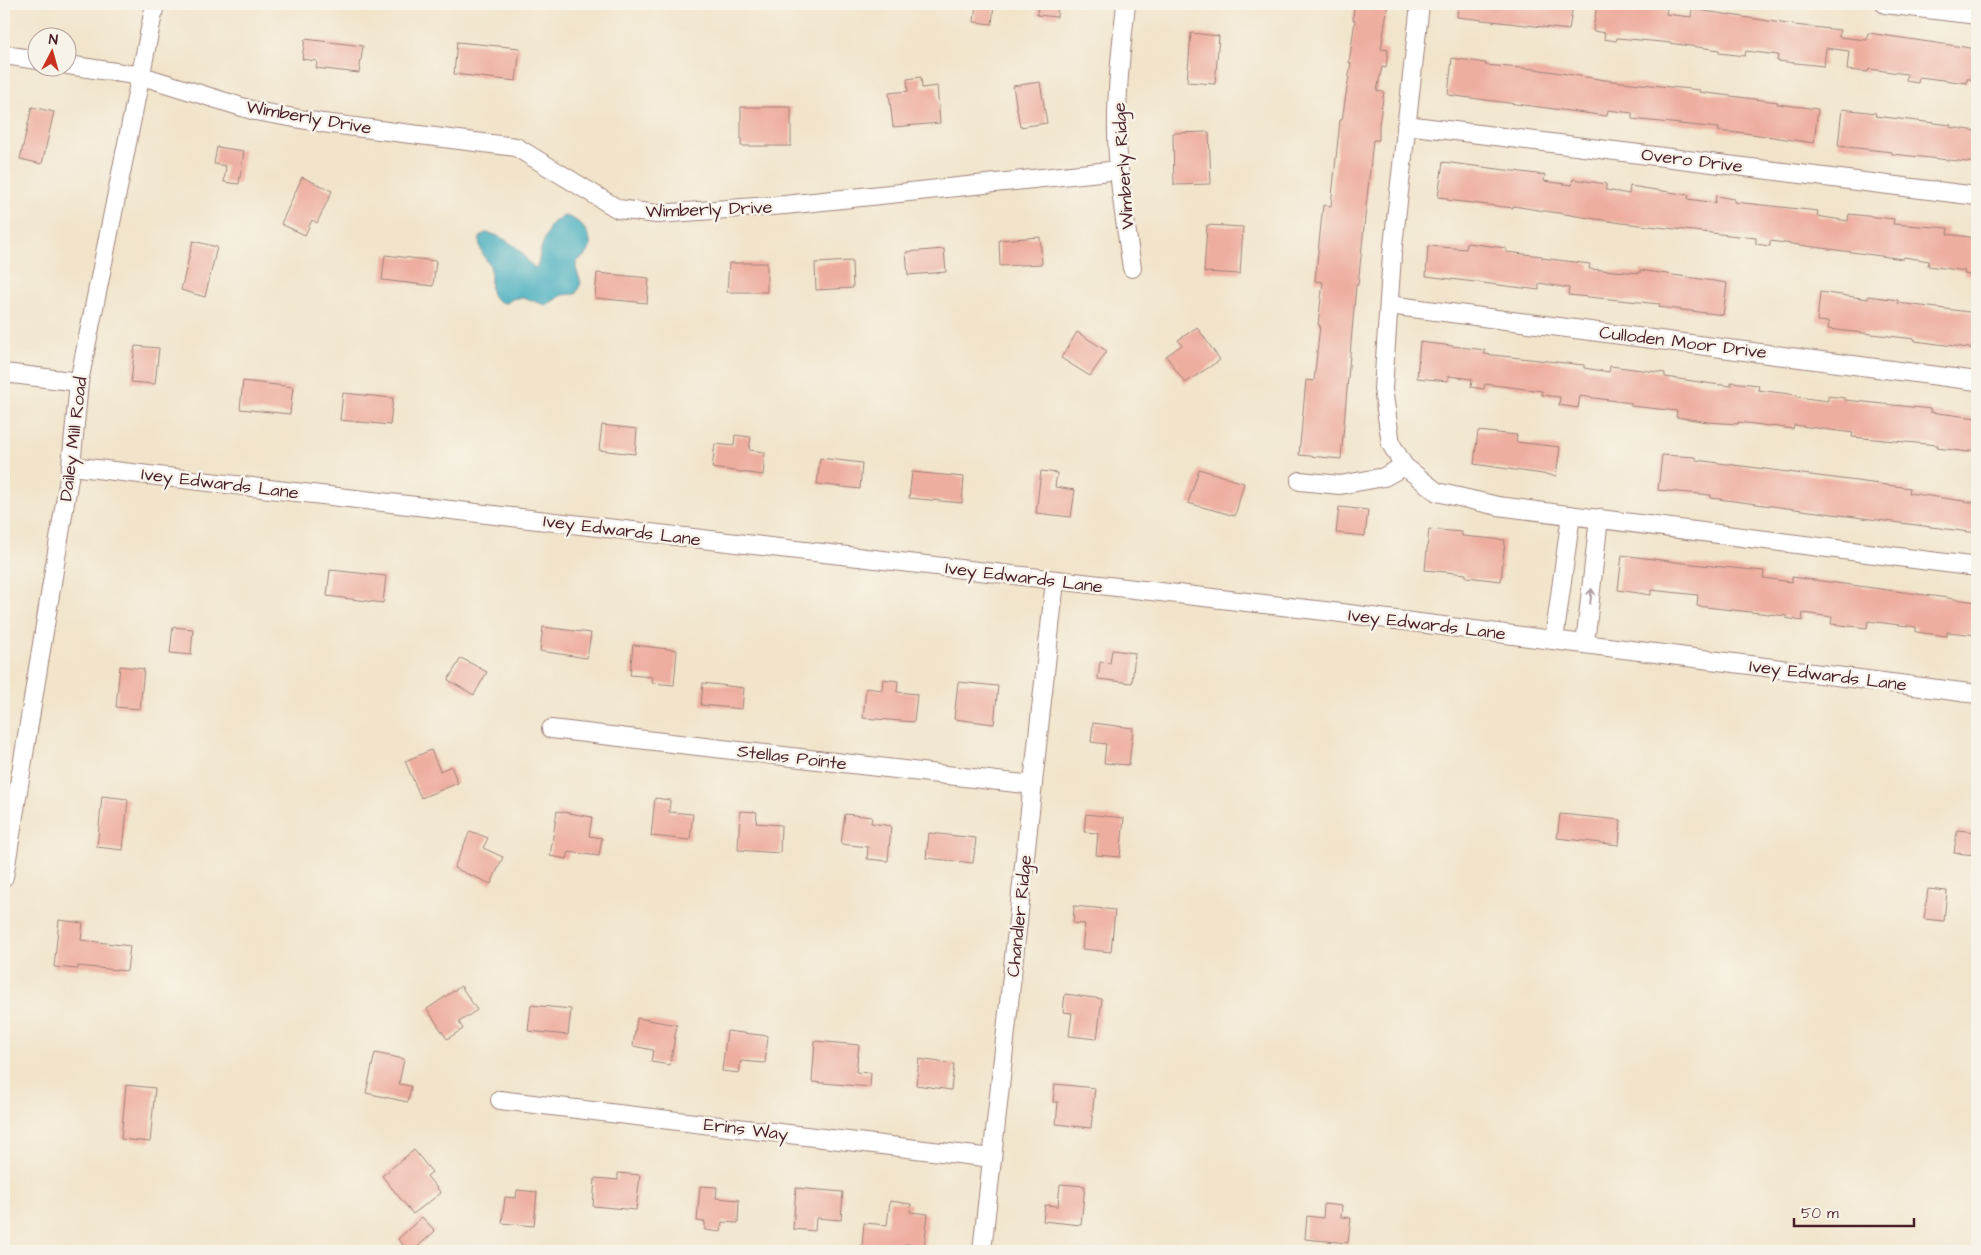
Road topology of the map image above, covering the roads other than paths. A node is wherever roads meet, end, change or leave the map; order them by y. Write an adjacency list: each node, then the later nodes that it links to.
1 (155, 4): 9 (street, Dailey Mill Road)
2 (1126, 4): 11 (street, Wimberly Ridge)
3 (1420, 4): 10 (street)
4 (1885, 4): 5 (street)
5 (1977, 15)
6 (4, 55): 7 (street)
7 (28, 59)
8 (78, 66): 9 (street, Wimberly Drive)
9 (142, 76): 11 (street, Wimberly Drive); 17 (street, Dailey Mill Road)
10 (1406, 125): 12 (street, Overo Drive); 14 (street)
11 (1119, 170): 13 (street, Wimberly Ridge)
12 (1977, 196)
13 (1132, 268)
14 (1389, 305): 16 (street, Culloden Moor Drive); 19 (street)
15 (4, 374): 17 (street)
16 (1977, 381)
17 (79, 382): 18 (street, Dailey Mill Road)
18 (71, 466): 24 (street, Ivey Edwards Lane); 30 (street, Dailey Mill Road)
19 (1404, 466): 20 (street); 21 (street)
20 (1300, 482)
21 (1571, 515): 22 (street); 25 (street)
22 (1599, 518): 23 (street); 26 (street, one-way to 22)
23 (1977, 567)
24 (1055, 581): 25 (street, Ivey Edwards Lane); 29 (street, Chandler Ridge)
25 (1554, 640): 26 (street, Ivey Edwards Lane)
26 (1585, 644): 27 (street, Ivey Edwards Lane)
27 (1977, 694)
28 (551, 729): 29 (street, Stellas Pointe)
29 (1033, 785): 32 (street, Chandler Ridge)
30 (4, 877)
31 (500, 1100): 32 (street, Erins Way)
32 (992, 1158): 33 (street, Chandler Ridge)
33 (982, 1251)

